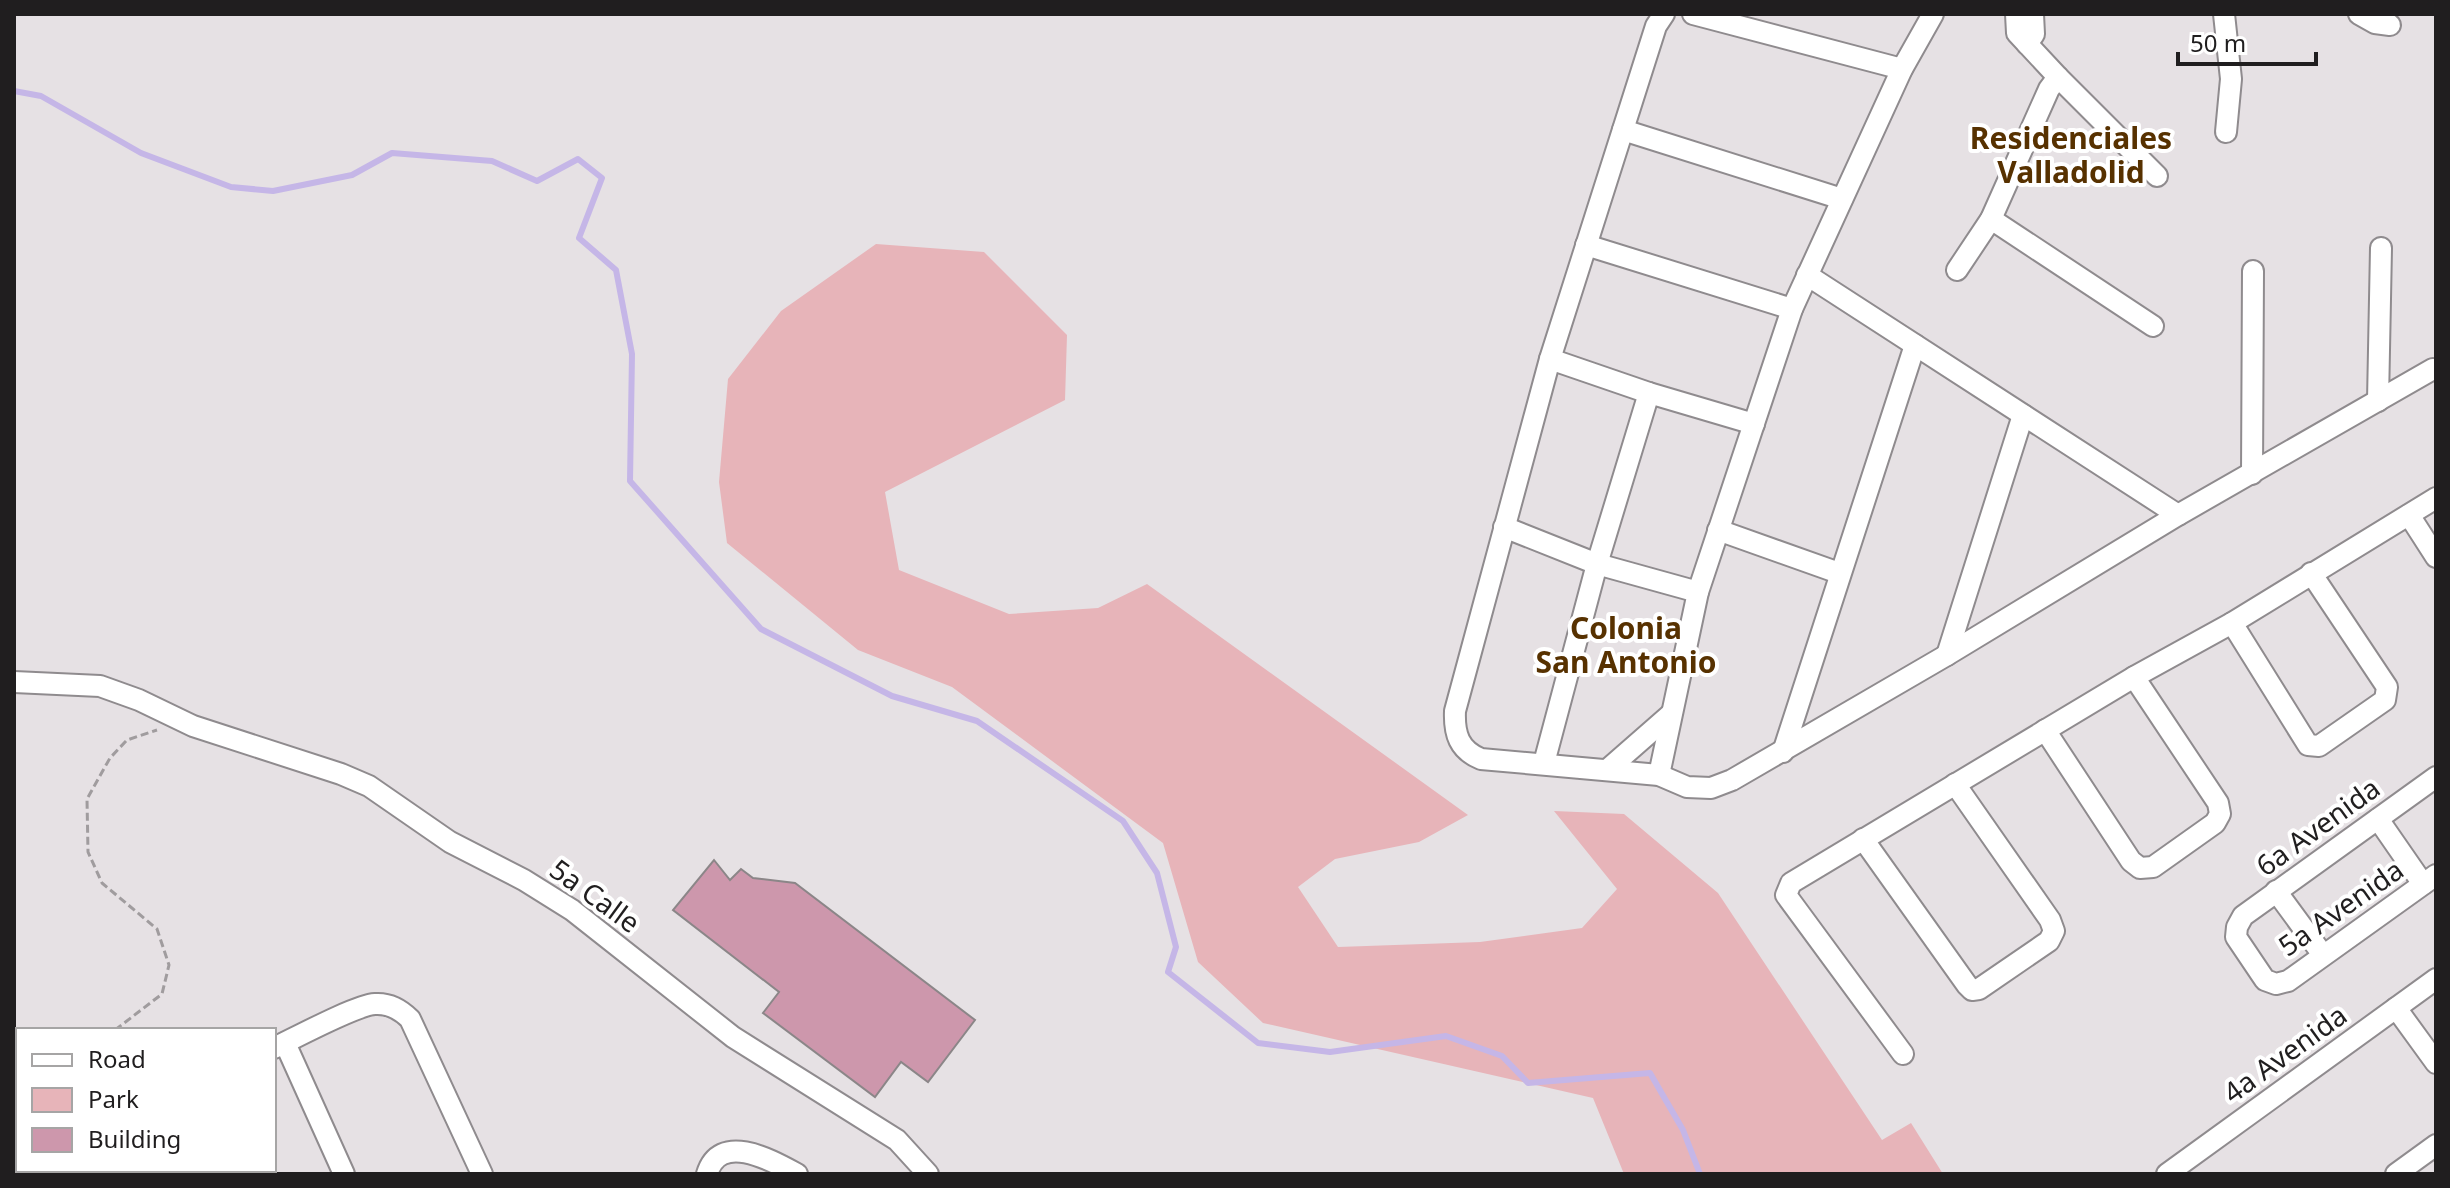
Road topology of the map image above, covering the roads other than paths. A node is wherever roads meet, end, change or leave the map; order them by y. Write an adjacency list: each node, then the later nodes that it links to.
1 (1664, 14): 12 (street)
2 (1693, 14): 10 (street)
3 (1933, 14): 10 (street)
4 (2016, 14): 9 (street)
5 (2033, 14): 9 (street)
6 (2224, 14): 13 (street)
7 (2359, 14): 8 (street)
8 (2390, 25)
9 (2027, 44): 11 (street)
10 (1902, 69): 15 (street)
11 (2058, 77): 14 (street); 16 (street)
12 (1623, 130): 15 (street); 17 (street)
13 (2226, 132)
14 (2157, 176)
15 (1842, 199): 21 (street)
16 (1991, 219): 19 (street); 23 (street)
17 (1586, 245): 22 (street); 25 (street)
18 (2381, 248): 28 (street)
19 (1957, 270)
20 (2253, 271): 31 (street)
21 (1807, 275): 22 (street); 24 (street)
22 (1792, 309): 30 (street)
23 (2153, 326)
24 (1915, 345): 29 (street); 39 (street)
25 (1550, 359): 27 (street); 35 (street)
26 (2433, 369): 28 (street)
27 (1649, 393): 30 (street); 38 (street)
28 (2378, 401): 31 (street)
29 (2023, 415): 33 (street); 43 (street)
30 (1754, 424): 36 (street)
31 (2252, 474): 33 (street)
32 (2436, 498): 34 (street)
33 (2178, 515): 43 (street)
34 (2409, 515): 37 (street); 40 (street)
35 (1504, 527): 38 (street); 49 (street)
36 (1718, 530): 39 (street); 41 (street)
37 (2436, 557)
38 (1597, 564): 41 (street); 49 (street)
39 (1839, 573): 48 (street)
40 (2311, 573): 42 (street); 42 (street)
41 (1698, 592): 46 (street)
42 (2232, 623): 44 (street)
43 (1947, 655): 48 (street)
44 (2134, 677): 47 (street); 47 (street)
45 (14, 682): 70 (street, 5a Calle)
46 (1671, 714): 50 (street); 51 (street)
47 (2045, 730): 53 (street)
48 (1783, 752): 51 (street)
49 (1544, 763): 50 (street)
50 (1607, 770): 51 (street)
51 (1659, 775)
52 (2436, 777): 54 (street, 6a Avenida)
53 (1955, 784): 55 (street); 55 (street)
54 (2378, 819): 56 (street); 57 (street, 6a Avenida)
55 (1863, 839): 63 (street)
56 (2429, 880): 58 (street, 5a Avenida)
57 (2276, 891): 58 (street); 60 (street, 6a Avenida)
58 (2323, 955): 60 (street, 5a Avenida)
59 (2436, 979): 61 (street, 4a Avenida)
60 (2276, 984)
61 (2396, 1008): 64 (street); 71 (street, 4a Avenida)
62 (279, 1046): 67 (street); 68 (street)
63 (1903, 1054)
64 (2436, 1063)
65 (2436, 1145): 72 (street)
66 (710, 1167): 69 (street)
67 (344, 1174)
68 (482, 1174)
69 (797, 1174)
70 (928, 1174)
71 (2167, 1174)
72 (2396, 1174)

